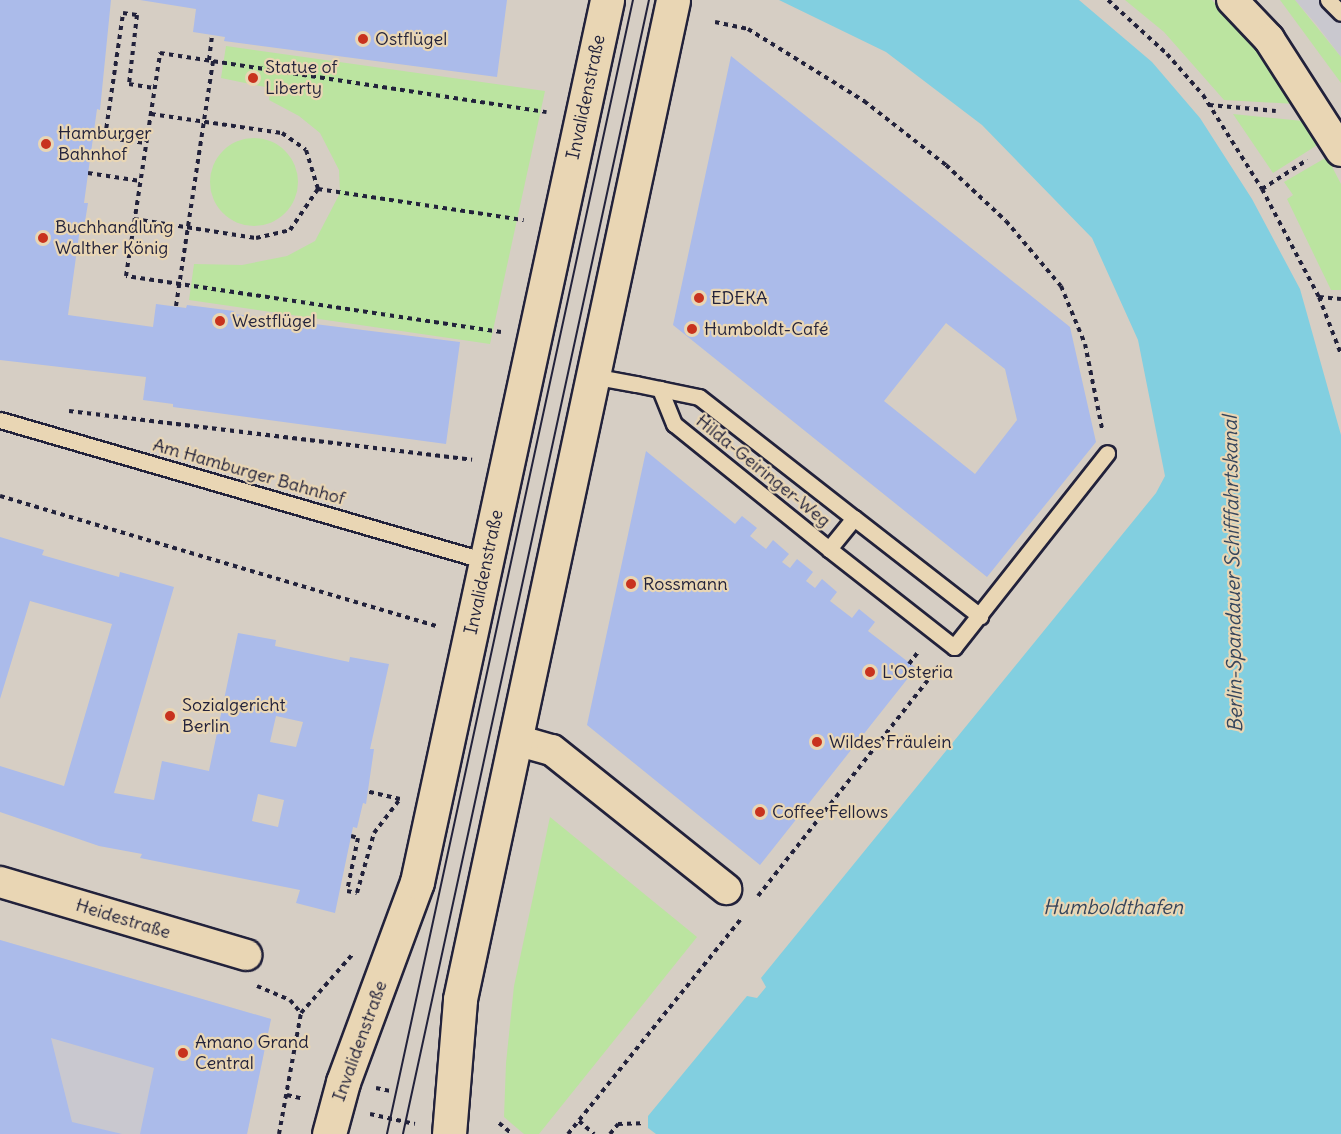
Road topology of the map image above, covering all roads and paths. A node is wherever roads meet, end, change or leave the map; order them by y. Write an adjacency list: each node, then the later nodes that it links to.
1 (607, 0): 43 (main road, Invalidenstraße)
2 (673, 0): 32 (main road)
3 (1108, 0): 11 (path)
4 (1232, 0): 15 (street)
5 (1328, 0): 6 (lane)
6 (1341, 13)
7 (715, 22): 36 (path)
8 (212, 35): 9 (path)
9 (211, 61): 10 (path); 12 (path); 14 (path)
10 (154, 88): 13 (path); 17 (path)
11 (1209, 105): 15 (path); 22 (path)
12 (552, 113)
13 (151, 114): 14 (path); 18 (path)
14 (203, 121): 21 (path); 25 (path)
15 (1334, 131): 22 (path)
16 (93, 136): 17 (path)
17 (105, 137): 18 (path)
18 (146, 143): 20 (path)
19 (88, 173): 20 (path)
20 (140, 181): 23 (path)
21 (318, 189): 24 (path); 25 (path)
22 (1262, 189): 27 (path)
23 (134, 219): 25 (path); 26 (path)
24 (517, 219)
25 (187, 227): 26 (path)
26 (178, 283): 29 (path); 30 (path)
27 (1319, 297): 28 (path); 31 (path)
28 (1341, 298)
29 (176, 306)
30 (502, 332)
31 (1341, 354)
32 (592, 376): 33 (lane, Hilda-Geiringer-Weg); 47 (main road)
33 (660, 389): 41 (lane, Hilda-Geiringer-Weg); 42 (lane, Hilda-Geiringer-Weg)
34 (59, 410): 39 (path)
35 (0, 420): 43 (lane, Am Hamburger Bahnhof)
36 (1101, 421): 37 (path); 38 (path)
37 (1093, 430)
38 (1107, 453): 44 (lane)
39 (476, 460)
40 (0, 495): 45 (path)
41 (854, 518): 42 (lane, Hilda-Geiringer-Weg); 44 (lane, Hilda-Geiringer-Weg)
42 (829, 549): 46 (lane, Hilda-Geiringer-Weg)
43 (486, 561): 58 (main road, Invalidenstraße)
44 (980, 616): 46 (lane)
45 (440, 627)
46 (954, 647): 52 (path)
47 (516, 740): 51 (street); 62 (main road)
48 (369, 792): 49 (path)
49 (351, 836)
50 (0, 882): 54 (street, Heidestraße)
51 (726, 889)
52 (757, 898)
53 (742, 916): 59 (path)
54 (246, 955): 57 (path)
55 (375, 1088): 56 (path)
56 (390, 1091)
57 (287, 1095): 58 (path); 63 (path)
58 (333, 1120): 62 (path)
59 (579, 1120): 65 (path); 66 (path)
60 (499, 1123): 64 (path)
61 (642, 1123): 67 (path)
62 (449, 1132)
63 (279, 1134)
64 (512, 1134)
65 (568, 1134)
66 (594, 1134)
67 (610, 1134)

